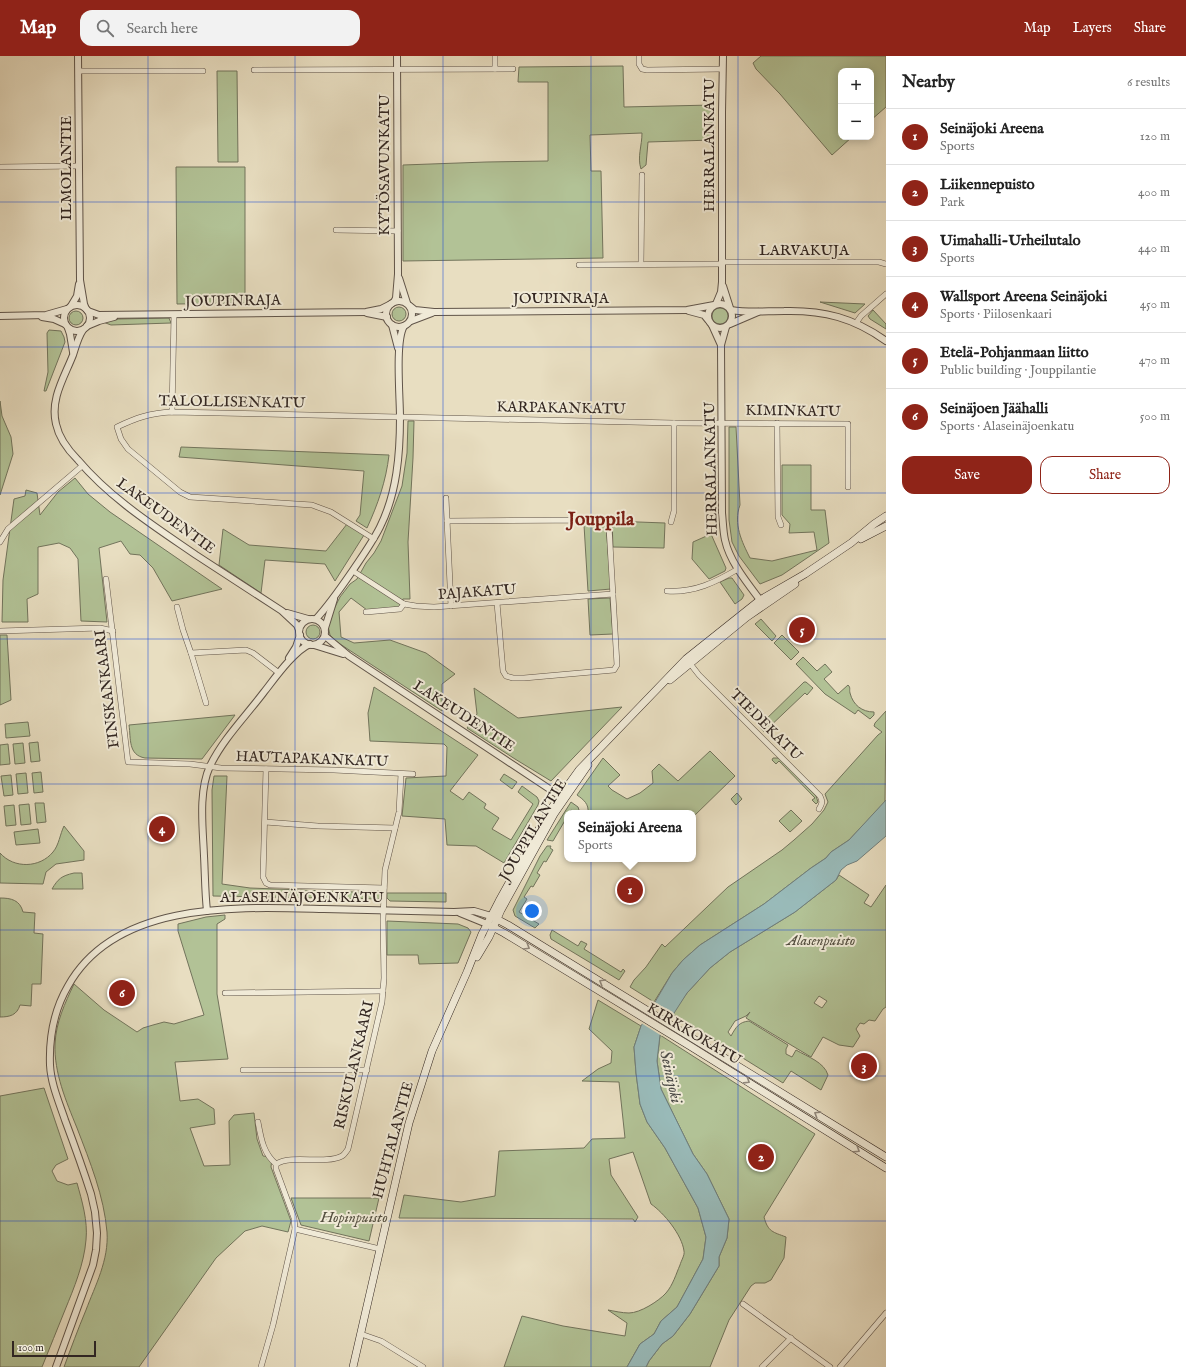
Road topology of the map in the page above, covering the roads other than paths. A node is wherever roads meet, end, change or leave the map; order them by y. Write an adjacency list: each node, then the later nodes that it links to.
1 (78, 56): 11 (street, ILMOLANTIE)
2 (396, 56): 10 (street, KYTÖSAVUNKATU)
3 (495, 56): 6 (street)
4 (639, 56): 8 (street)
5 (723, 56): 8 (street, HERRALANKATU)
6 (495, 69): 7 (street); 10 (street)
7 (513, 69)
8 (722, 69): 18 (street, HERRALANKATU)
9 (254, 70): 10 (street)
10 (397, 70): 17 (street, KYTÖSAVUNKATU)
11 (79, 71): 12 (street); 13 (street, ILMOLANTIE)
12 (203, 71)
13 (79, 166): 14 (street); 23 (street, ILMOLANTIE)
14 (0, 167)
15 (642, 175): 19 (street)
16 (336, 230): 17 (street)
17 (398, 231): 22 (street, KYTÖSAVUNKATU)
18 (722, 263): 19 (street, LARVAKUJA); 20 (street, LARVAKUJA); 24 (street, HERRALANKATU)
19 (641, 264): 21 (street, LARVAKUJA)
20 (886, 264)
21 (579, 265)
22 (398, 274): 26 (street, KYTÖSAVUNKATU); 27 (street, KYTÖSAVUNKATU)
23 (80, 280): 29 (street, ILMOLANTIE); 31 (street, ILMOLANTIE)
24 (722, 282): 28 (street, HERRALANKATU); 30 (street, HERRALANKATU)
25 (886, 294): 43 (street)
26 (392, 303): 27 (street); 33 (street, JOUPINRAJA); 40 (street)
27 (408, 305): 34 (street, JOUPINRAJA); 41 (street)
28 (715, 305): 30 (street); 32 (street, JOUPINRAJA); 42 (street)
29 (69, 308): 31 (street); 39 (street); 45 (street)
30 (731, 309): 35 (street); 47 (street)
31 (87, 310): 36 (street, JOUPINRAJA); 48 (street)
32 (687, 310): 34 (street, JOUPINRAJA); 42 (street, JOUPINRAJA)
33 (366, 312): 37 (street, JOUPINRAJA); 40 (street, JOUPINRAJA)
34 (434, 312): 41 (street, JOUPINRAJA)
35 (760, 312): 43 (street); 47 (street)
36 (124, 314): 37 (street, JOUPINRAJA); 48 (street, JOUPINRAJA)
37 (174, 315): 53 (street)
38 (0, 316): 39 (street)
39 (35, 316): 45 (street)
40 (387, 318): 44 (street)
41 (411, 321): 46 (street)
42 (710, 323): 47 (street); 50 (street, HERRALANKATU)
43 (856, 323): 49 (street)
44 (392, 325): 46 (street); 51 (street)
45 (67, 326): 48 (street); 52 (street)
46 (404, 326): 51 (street)
47 (727, 326): 50 (street, HERRALANKATU)
48 (85, 328): 52 (street, LAKEUDENTIE)
49 (886, 341)
50 (721, 345): 55 (street, HERRALANKATU)
51 (399, 351): 54 (street)
52 (73, 354): 58 (street, LAKEUDENTIE)
53 (172, 412): 54 (street, TALOLLISENKATU); 66 (street, TALOLLISENKATU)
54 (400, 417): 56 (street, KARPAKANKATU); 66 (street)
55 (722, 422): 56 (street, KARPAKANKATU); 57 (street, KIMINKATU); 69 (street, HERRALANKATU)
56 (674, 423): 63 (street)
57 (777, 423): 59 (street, KIMINKATU); 64 (street)
58 (82, 466): 67 (street); 80 (street, LAKEUDENTIE)
59 (848, 487)
60 (446, 498): 62 (street)
61 (886, 517): 68 (main road, JOUPPILANTIE)
62 (447, 521): 73 (street); 78 (street)
63 (672, 522)
64 (781, 525)
65 (886, 526): 68 (main road, JOUPPILANTIE)
66 (374, 538): 70 (street)
67 (0, 542)
68 (851, 544): 76 (main road, JOUPPILANTIE)
69 (738, 568): 72 (street); 76 (street, HERRALANKATU)
70 (353, 571): 74 (street); 77 (street, PAJAKATU)
71 (106, 579): 86 (street, FINSKANKAARI)
72 (667, 591)
73 (613, 594): 75 (street, PAJAKATU); 75 (street)
74 (335, 596): 83 (street); 84 (street)
75 (497, 603): 78 (street, PAJAKATU)
76 (762, 603): 92 (main road, JOUPPILANTIE)
77 (404, 604): 78 (street, PAJAKATU); 81 (street)
78 (451, 606)
79 (177, 607): 90 (street)
80 (282, 611): 82 (street, LAKEUDENTIE); 87 (street, LAKEUDENTIE)
81 (366, 612)
82 (308, 619): 83 (street); 87 (street)
83 (316, 619): 84 (street)
84 (325, 628): 88 (street)
85 (0, 631): 86 (street)
86 (113, 631): 96 (street, FINSKANKAARI)
87 (300, 632): 89 (street); 93 (street)
88 (325, 636): 89 (street); 91 (street, LAKEUDENTIE)
89 (312, 644): 91 (street, LAKEUDENTIE); 93 (street)
90 (191, 653): 94 (street); 95 (street)
91 (348, 656): 100 (street, LAKEUDENTIE)
92 (688, 661): 100 (main road, JOUPPILANTIE); 101 (street, TIEDEKATU)
93 (283, 668): 94 (street)
94 (279, 674): 96 (street)
95 (206, 703)
96 (210, 767): 97 (street, HAUTAPAKANKATU); 106 (street)
97 (266, 769): 98 (street, HAUTAPAKANKATU); 102 (street)
98 (401, 774): 99 (street, HAUTAPAKANKATU); 103 (street, RISKULANKAARI)
99 (414, 774)
100 (562, 797): 108 (main road, JOUPPILANTIE)
101 (819, 809)
102 (265, 822): 103 (street); 104 (street)
103 (395, 828): 104 (street, RISKULANKAARI)
104 (384, 888): 105 (street, RISKULANKAARI)
105 (384, 910): 106 (street, ALASEINÄJOENKATU); 107 (street, ALASEINÄJOENKATU); 110 (street, RISKULANKAARI)
106 (207, 911): 124 (street, ALASEINÄJOENKATU)
107 (457, 912): 108 (street, ALASEINÄJOENKATU); 109 (street, ALASEINÄJOENKATU)
108 (494, 917): 109 (main road, HUHTALANTIE); 115 (main road, KIRKKOKATU, one-way to 108)
109 (490, 926): 117 (main road, KIRKKOKATU, one-way to 117); 119 (main road, HUHTALANTIE)
110 (383, 991): 111 (street); 113 (street, RISKULANKAARI)
111 (225, 993)
112 (243, 1070): 113 (street)
113 (367, 1070): 116 (street, RISKULANKAARI)
114 (258, 1122): 116 (street)
115 (886, 1157)
116 (276, 1164): 118 (street)
117 (886, 1168)
118 (295, 1228): 119 (street); 125 (street)
119 (380, 1249): 122 (main road, HUHTALANTIE)
120 (743, 1304): 123 (street)
121 (886, 1313): 130 (street)
122 (361, 1334): 126 (main road, HUHTALANTIE); 127 (street)
123 (791, 1338): 128 (street); 129 (street)
124 (56, 1367)
125 (260, 1367)
126 (353, 1367)
127 (423, 1367)
128 (762, 1367)
129 (830, 1367)
130 (840, 1367)

